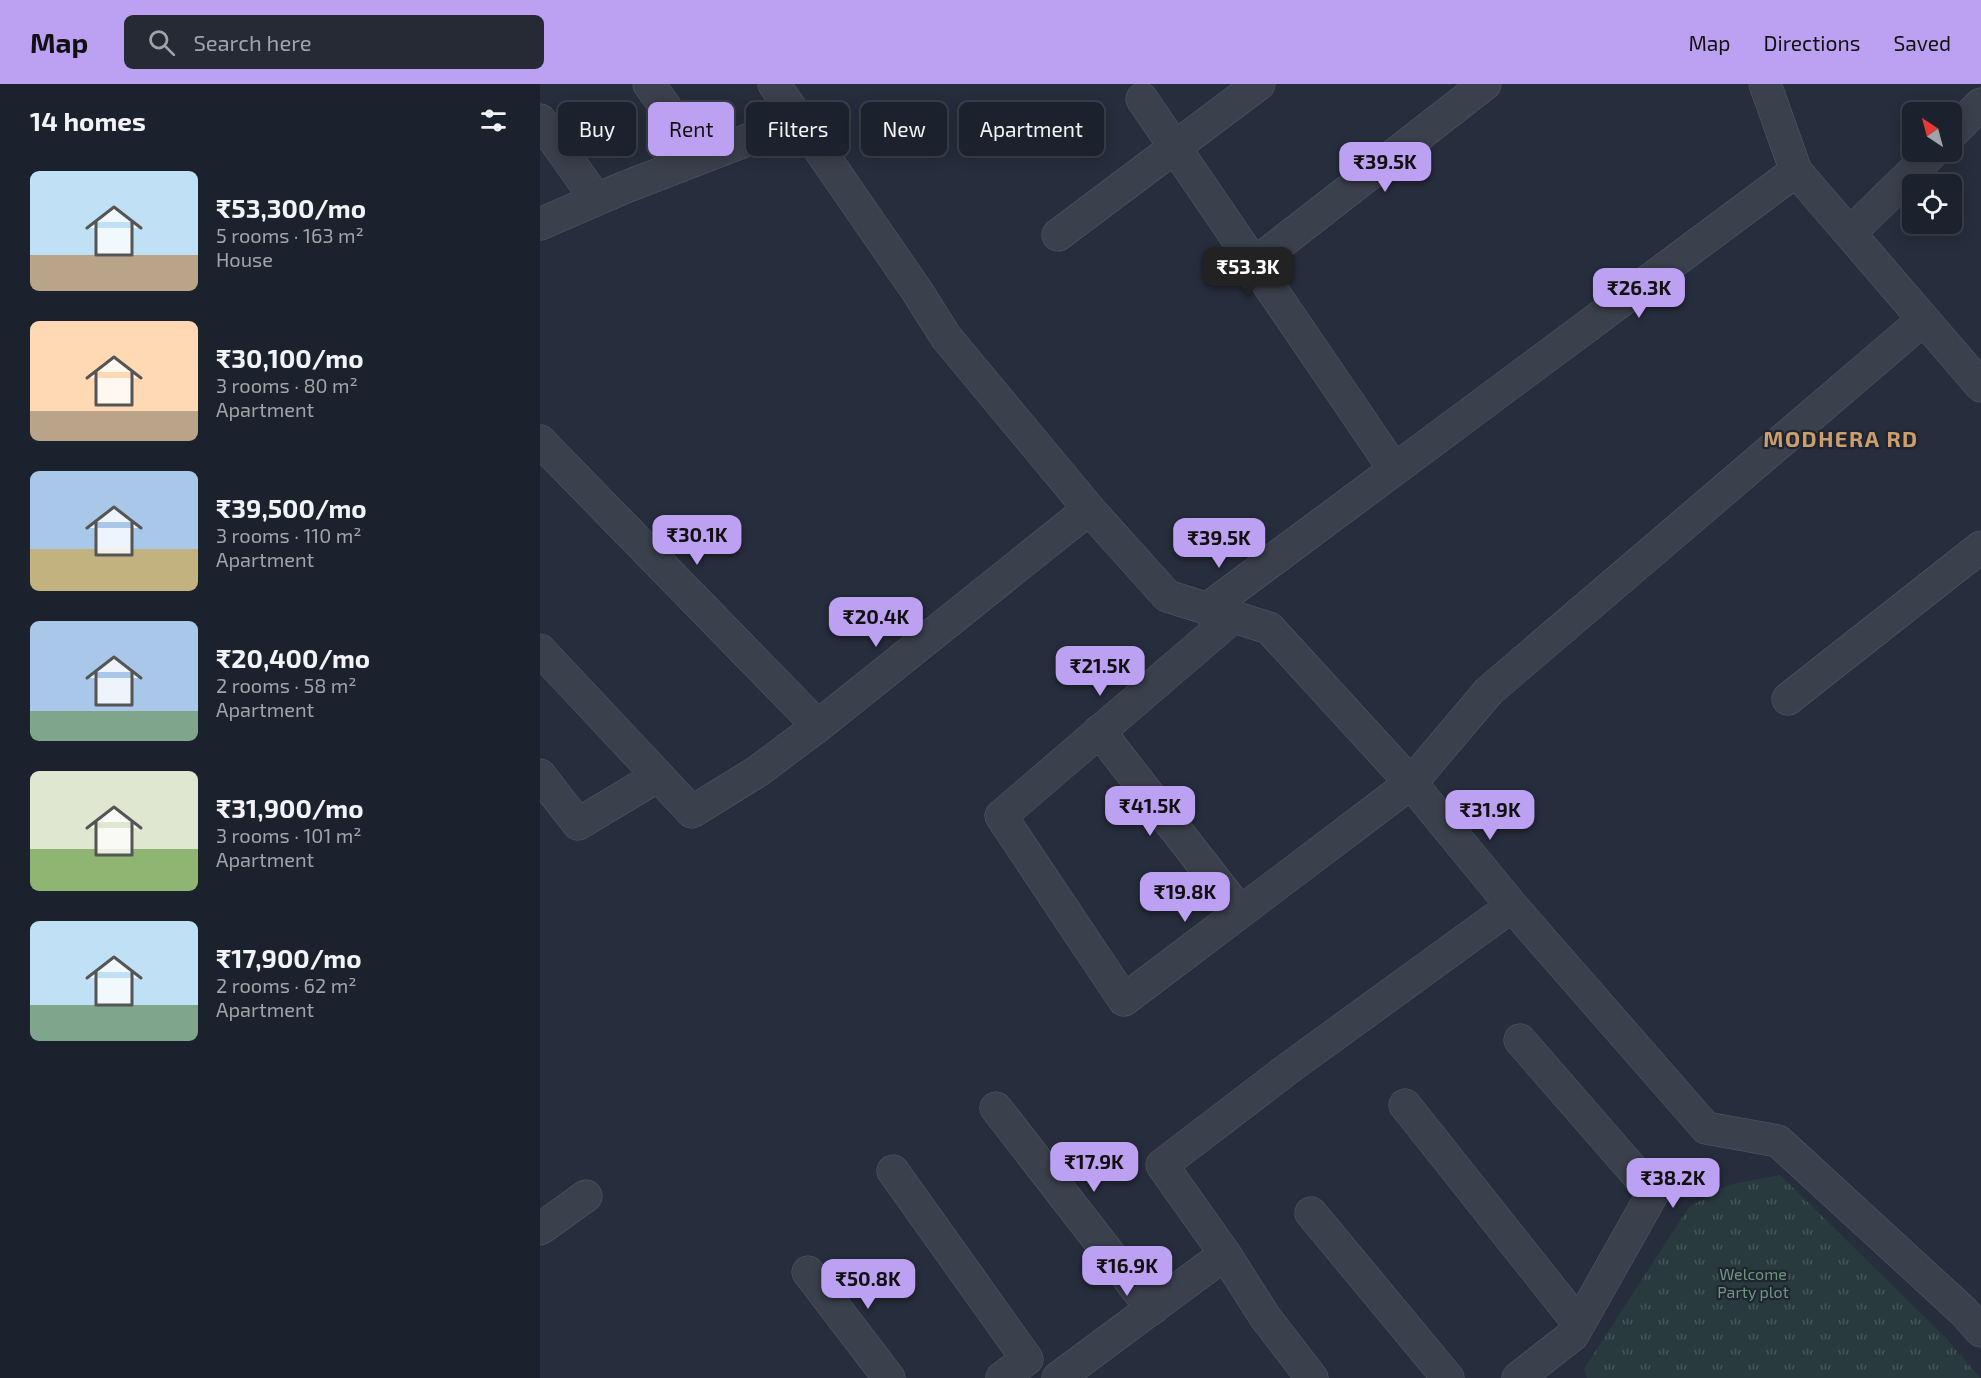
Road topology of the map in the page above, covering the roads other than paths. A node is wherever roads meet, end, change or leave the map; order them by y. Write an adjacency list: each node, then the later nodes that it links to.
1 (649, 84): 15 (street)
2 (774, 84): 8 (street)
3 (1259, 84): 13 (street)
4 (1485, 84): 22 (street)
5 (1766, 84): 17 (street)
6 (1965, 84): 9 (street)
7 (1142, 99): 13 (street)
8 (786, 102)
9 (1981, 102): 11 (street)
10 (540, 120): 18 (street)
11 (1962, 122)
12 (746, 141): 15 (street)
13 (1175, 147): 21 (street); 22 (street)
14 (824, 156): 27 (street)
15 (701, 158): 18 (street)
16 (1923, 162): 20 (street)
17 (1796, 171): 20 (street); 26 (street)
18 (596, 199): 19 (street)
19 (540, 224)
20 (1850, 234): 23 (street)
21 (1058, 235)
22 (1254, 264): 26 (street)
23 (1923, 320): 24 (street); 36 (street)
24 (1981, 386)
25 (540, 441): 32 (street)
26 (1394, 470): 29 (street)
27 (1089, 509): 29 (street); 32 (street)
28 (1981, 547): 31 (street)
29 (1220, 613): 33 (street); 36 (street)
30 (540, 650): 35 (street)
31 (1788, 699)
32 (818, 726): 35 (street)
33 (1099, 731): 38 (street); 38 (street)
34 (540, 775): 35 (street)
35 (658, 776)
36 (1411, 783): 37 (street); 38 (street)
37 (1512, 906): 46 (street); 50 (street)
38 (1240, 912)
39 (1520, 1040): 49 (street)
40 (1405, 1106): 49 (street)
41 (996, 1108): 48 (street)
42 (893, 1171): 52 (street)
43 (586, 1196): 45 (street)
44 (1311, 1213): 55 (street)
45 (540, 1229)
46 (1226, 1254): 48 (street); 54 (street)
47 (808, 1272): 51 (street)
48 (1152, 1309): 53 (street)
49 (1579, 1324): 56 (street)
50 (1981, 1331)
51 (889, 1378)
52 (1002, 1378)
53 (1058, 1378)
54 (1312, 1378)
55 (1448, 1378)
56 (1518, 1378)

